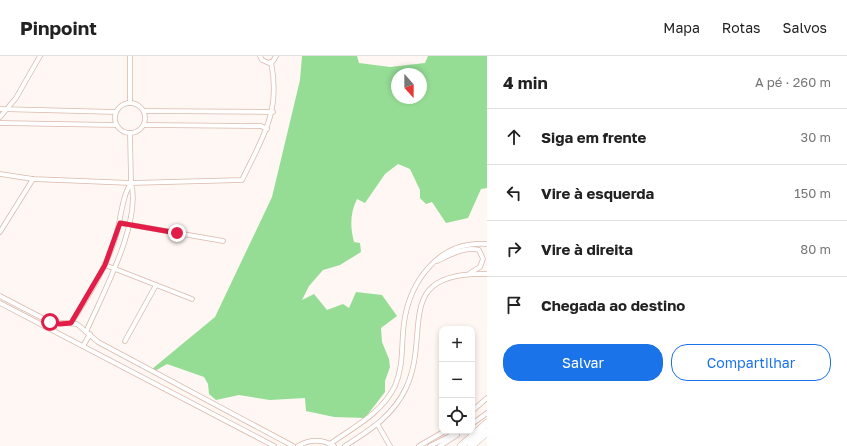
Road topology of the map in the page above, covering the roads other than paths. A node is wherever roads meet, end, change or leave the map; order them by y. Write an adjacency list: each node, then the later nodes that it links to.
1 (40, 56): 8 (street)
2 (130, 56): 6 (street)
3 (260, 56): 5 (street)
4 (276, 56): 5 (street)
5 (271, 62): 11 (street)
6 (130, 103): 9 (street); 10 (street)
7 (0, 109): 8 (street)
8 (6, 110): 10 (street); 12 (street)
9 (144, 111): 11 (street); 15 (street)
10 (116, 112): 14 (street)
11 (273, 112): 16 (street)
12 (0, 117)
13 (0, 123): 14 (street)
14 (116, 125): 17 (street)
15 (144, 125): 16 (street); 17 (street)
16 (267, 129): 20 (street)
17 (130, 133): 20 (street)
18 (0, 174): 19 (street)
19 (33, 179): 20 (street); 23 (street)
20 (131, 182): 21 (street); 22 (street)
21 (120, 223): 22 (street); 27 (street)
22 (128, 225): 24 (street); 28 (street)
23 (0, 232)
24 (223, 241)
25 (487, 244): 26 (street)
26 (432, 264): 29 (street); 51 (street)
27 (105, 265): 28 (street); 35 (street)
28 (115, 269): 31 (street); 37 (street)
29 (470, 273): 30 (street); 46 (street)
30 (487, 274)
31 (156, 285): 33 (street); 39 (street)
32 (0, 296): 36 (street)
33 (192, 299)
34 (0, 303): 38 (street)
35 (71, 323): 36 (street); 37 (street)
36 (65, 324): 38 (street)
37 (88, 333): 40 (street); 53 (street)
38 (61, 334): 40 (street)
39 (125, 341)
40 (83, 346): 52 (street)
41 (487, 398): 42 (street)
42 (475, 408)
43 (487, 413): 44 (street)
44 (475, 422)
45 (487, 423): 60 (main road)
46 (378, 425): 55 (street); 56 (street)
47 (487, 432): 61 (main road)
48 (440, 434): 57 (street)
49 (456, 434): 58 (street)
50 (458, 434): 59 (street)
51 (332, 445): 54 (street)
52 (274, 446)
53 (293, 446)
54 (298, 446)
55 (345, 446)
56 (390, 446)
57 (419, 446)
58 (430, 446)
59 (440, 446)
60 (460, 446)
61 (471, 446)

